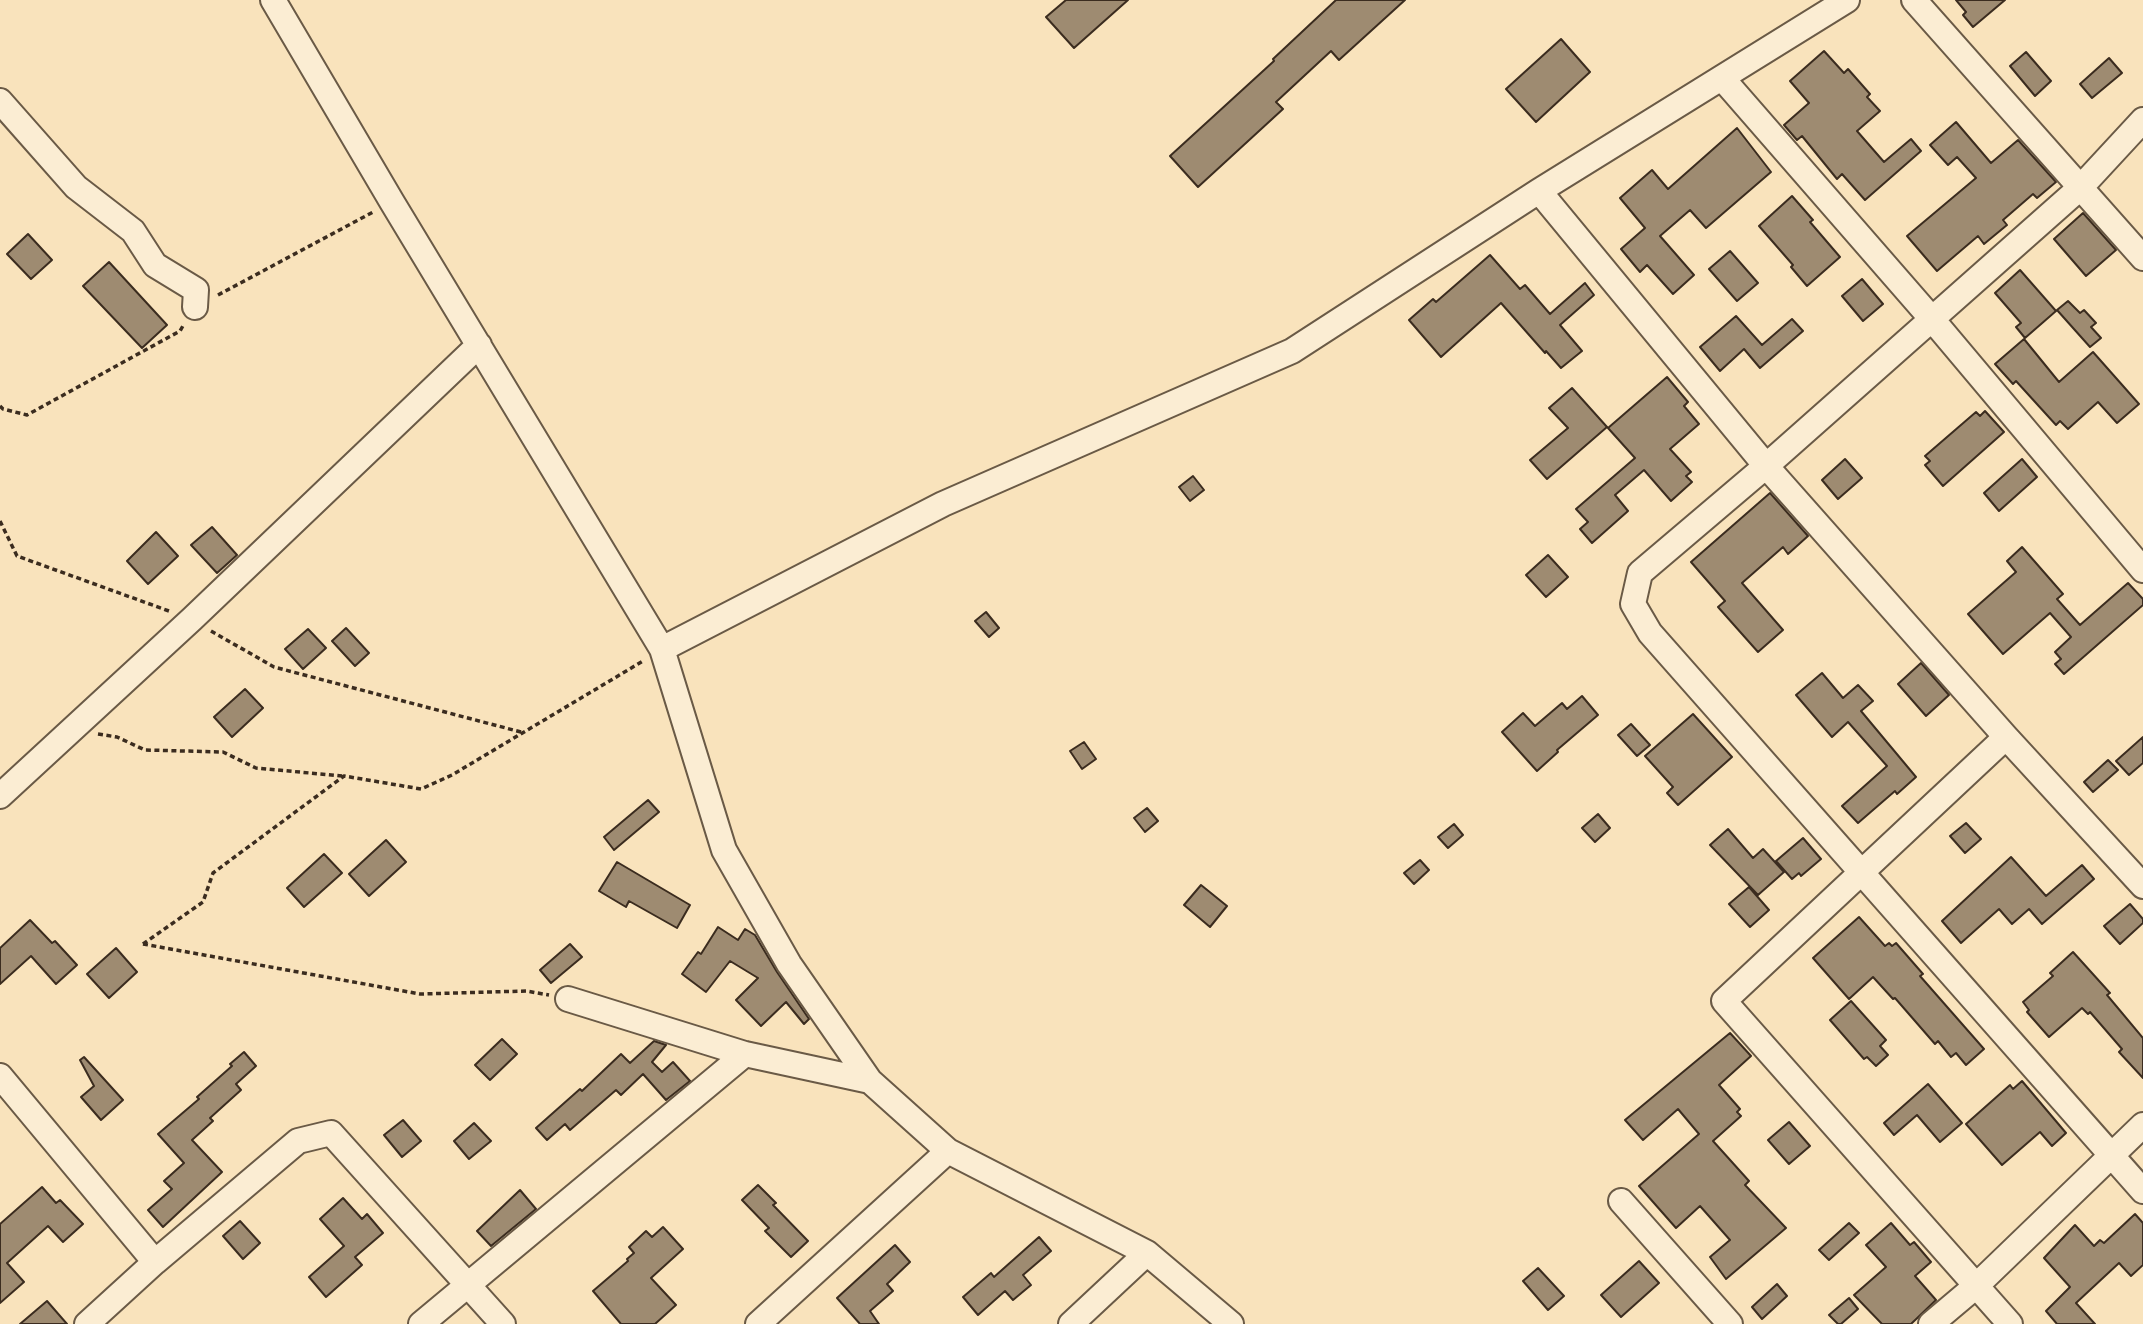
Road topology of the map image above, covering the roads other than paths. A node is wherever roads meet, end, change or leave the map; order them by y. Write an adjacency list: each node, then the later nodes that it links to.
1 (273, 0): 12 (street)
2 (1847, 0): 4 (street)
3 (1914, 0): 7 (street)
4 (1722, 78): 8 (street); 11 (street)
5 (0, 101): 10 (street)
6 (2143, 120): 7 (street)
7 (2081, 187): 9 (street); 11 (street)
8 (1539, 191): 13 (street); 15 (street)
9 (2143, 258)
10 (195, 307)
11 (1931, 318): 13 (street); 14 (street)
12 (479, 345): 15 (street); 17 (street)
13 (1766, 466): 16 (street); 18 (street)
14 (2143, 570)
15 (662, 649): 23 (street)
16 (2006, 737): 18 (street); 19 (street)
17 (0, 796)
18 (1862, 874): 26 (street); 32 (street)
19 (2143, 886)
20 (568, 999): 21 (street)
21 (745, 1054): 23 (street); 31 (street)
22 (0, 1076): 30 (street)
23 (870, 1081): 25 (street)
24 (2143, 1125): 26 (street)
25 (948, 1151): 29 (street); 36 (street)
26 (2110, 1156): 27 (street); 32 (street)
27 (2143, 1191)
28 (1620, 1201): 39 (street)
29 (1147, 1253): 37 (street); 38 (street)
30 (155, 1262): 31 (street); 33 (street)
31 (468, 1285): 34 (street); 35 (street)
32 (1976, 1286): 40 (street); 41 (street)
33 (87, 1324)
34 (421, 1324)
35 (503, 1324)
36 (758, 1324)
37 (1070, 1324)
38 (1231, 1324)
39 (1730, 1324)
40 (1930, 1324)
41 (2010, 1324)

